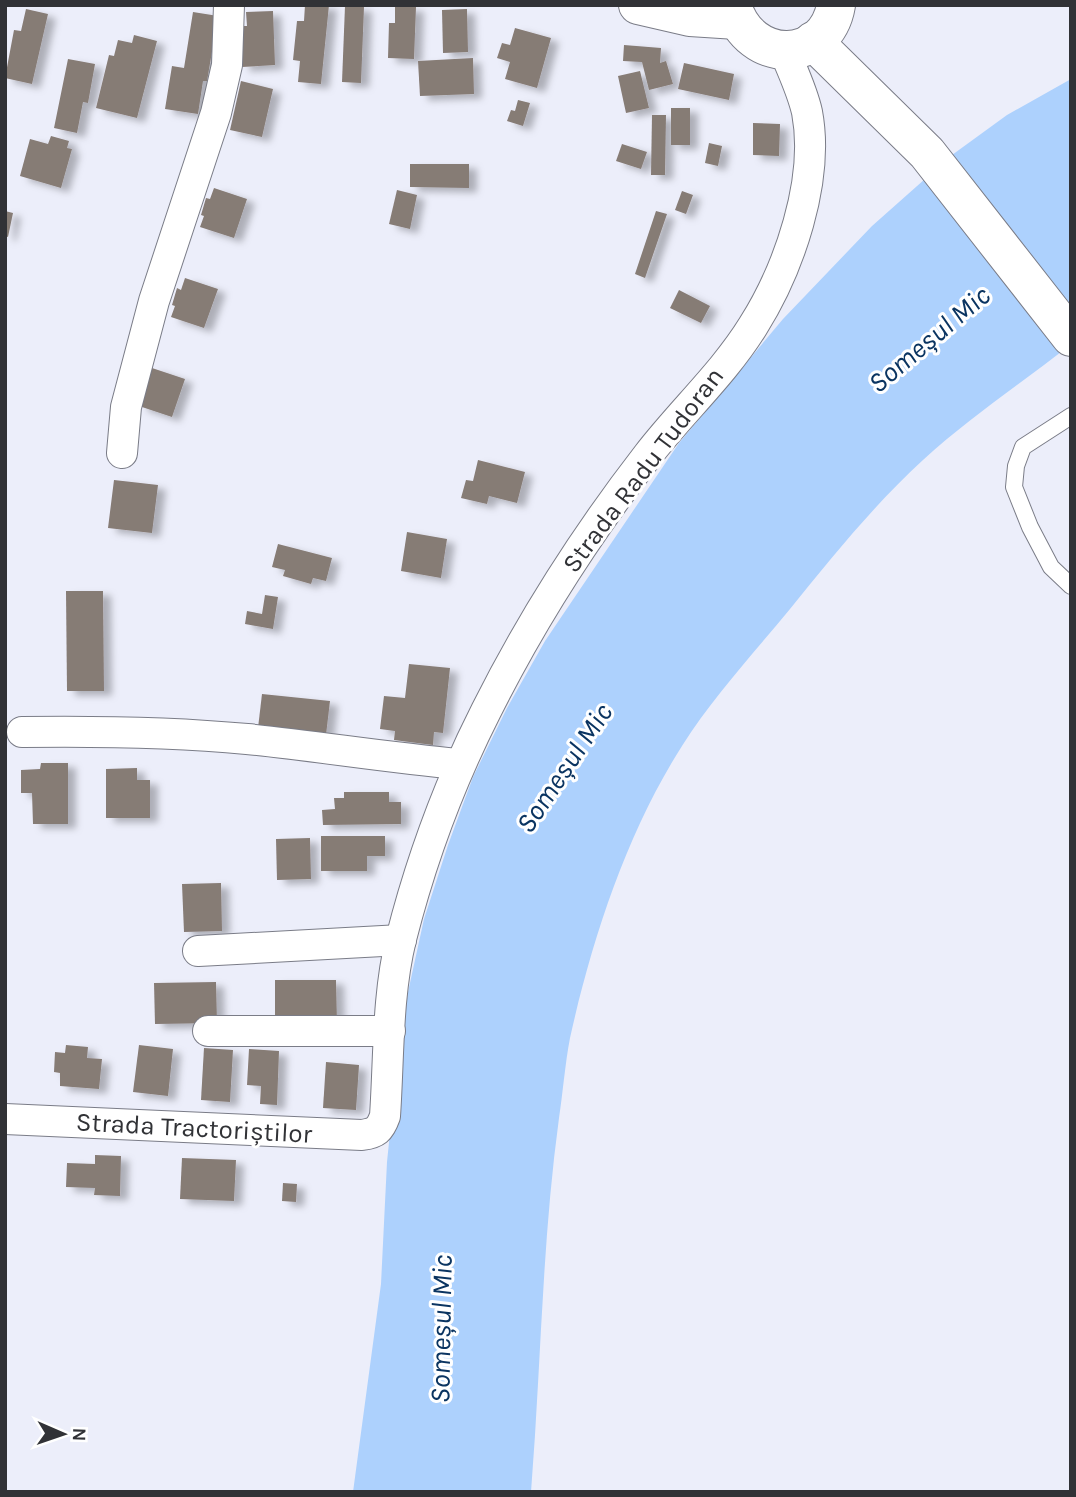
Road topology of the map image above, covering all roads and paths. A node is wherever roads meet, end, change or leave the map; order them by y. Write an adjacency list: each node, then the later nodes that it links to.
1 (229, 5): 8 (street)
2 (638, 5): 4 (main road)
3 (836, 5): 5 (main road)
4 (735, 13): 5 (main road)
5 (799, 46): 6 (main road); 11 (street, Strada Radu Tudoran)
6 (1071, 337)
7 (1071, 416): 9 (lane)
8 (122, 453)
9 (1071, 586)
10 (22, 732): 11 (street)
11 (460, 764): 12 (street, Strada Radu Tudoran)
12 (401, 940): 13 (street); 15 (street, Strada Radu Tudoran)
13 (198, 951)
14 (208, 1031): 15 (street)
15 (390, 1031): 17 (street, Strada Radu Tudoran)
16 (5, 1119): 17 (street, Strada Tractoriștilor)
17 (380, 1128)

